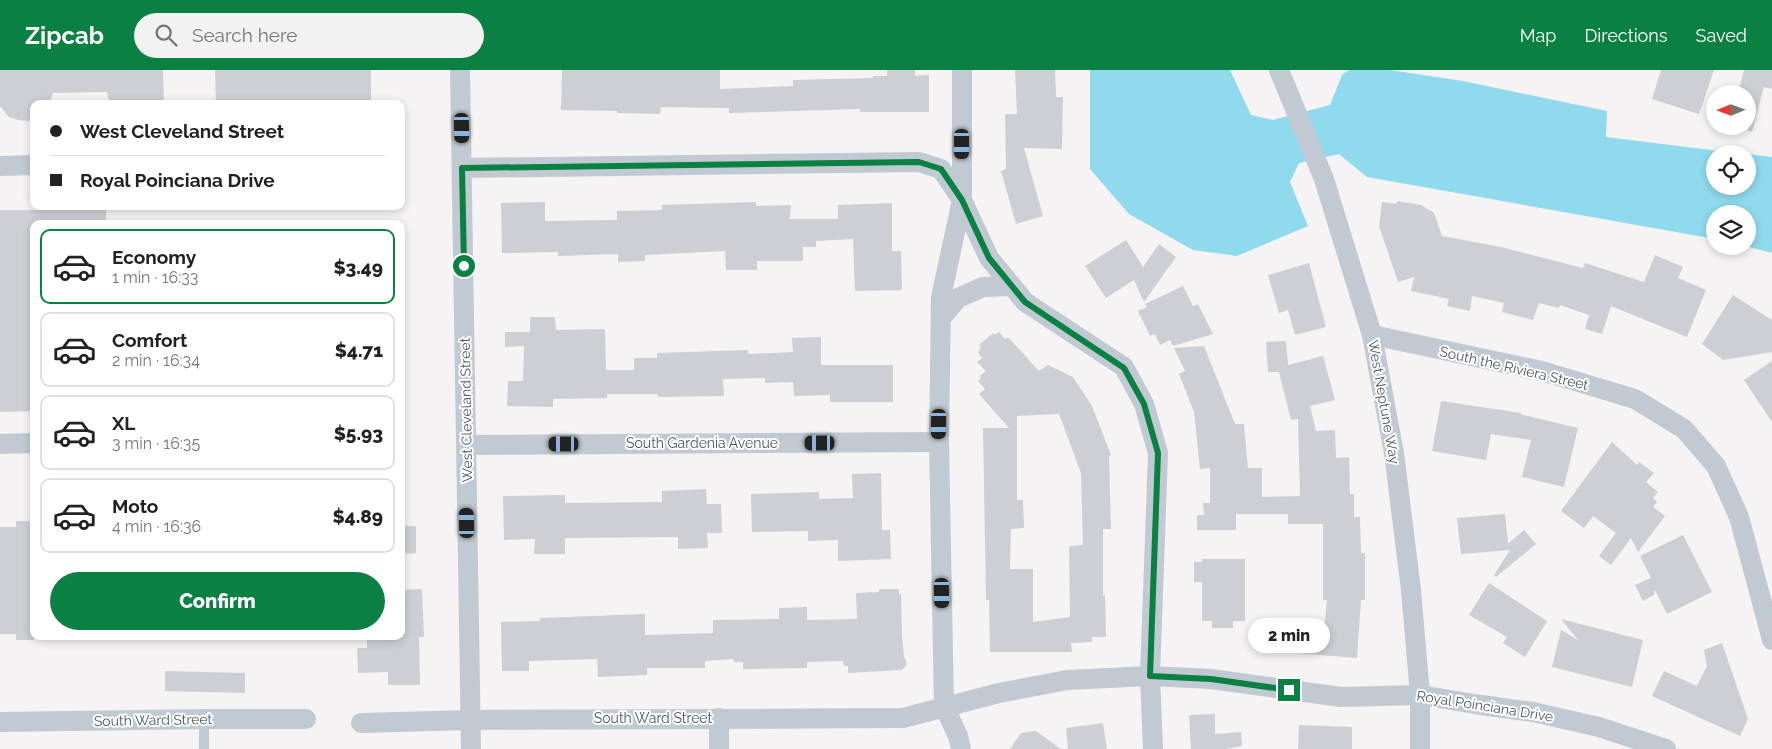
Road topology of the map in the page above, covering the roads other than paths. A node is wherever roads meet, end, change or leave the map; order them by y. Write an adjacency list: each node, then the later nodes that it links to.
1 (460, 70): 6 (street, West Cleveland Street)
2 (962, 70): 7 (street)
3 (1279, 70): 10 (street, West Neptune Way)
4 (30, 165): 5 (street)
5 (0, 166)
6 (462, 168): 7 (street); 14 (street, West Cleveland Street)
7 (962, 200): 8 (street); 9 (street)
8 (1012, 286): 9 (street); 16 (street)
9 (941, 318): 11 (street)
10 (1372, 335): 15 (street, South the Riviera Street); 17 (street, West Neptune Way)
11 (939, 442): 14 (street, South Gardenia Avenue); 18 (street)
12 (30, 443): 13 (street)
13 (0, 444)
14 (466, 445): 22 (street, West Cleveland Street)
15 (1772, 640)
16 (1150, 676): 17 (street, Royal Poinciana Drive); 18 (street, Royal Poinciana Drive); 29 (street)
17 (1420, 695): 30 (street, West Neptune Way); 31 (street, Royal Poinciana Drive)
18 (944, 706): 19 (street, South Ward Street); 28 (street)
19 (719, 718): 22 (street, South Ward Street); 27 (street)
20 (204, 719): 21 (street, South Ward Street); 23 (street, South Ward Street); 25 (lane)
21 (306, 719)
22 (471, 720): 24 (street, South Ward Street); 26 (street, West Cleveland Street)
23 (0, 722)
24 (361, 723)
25 (204, 749)
26 (471, 749)
27 (720, 749)
28 (961, 749)
29 (1153, 749)
30 (1420, 749)
31 (1666, 749)

